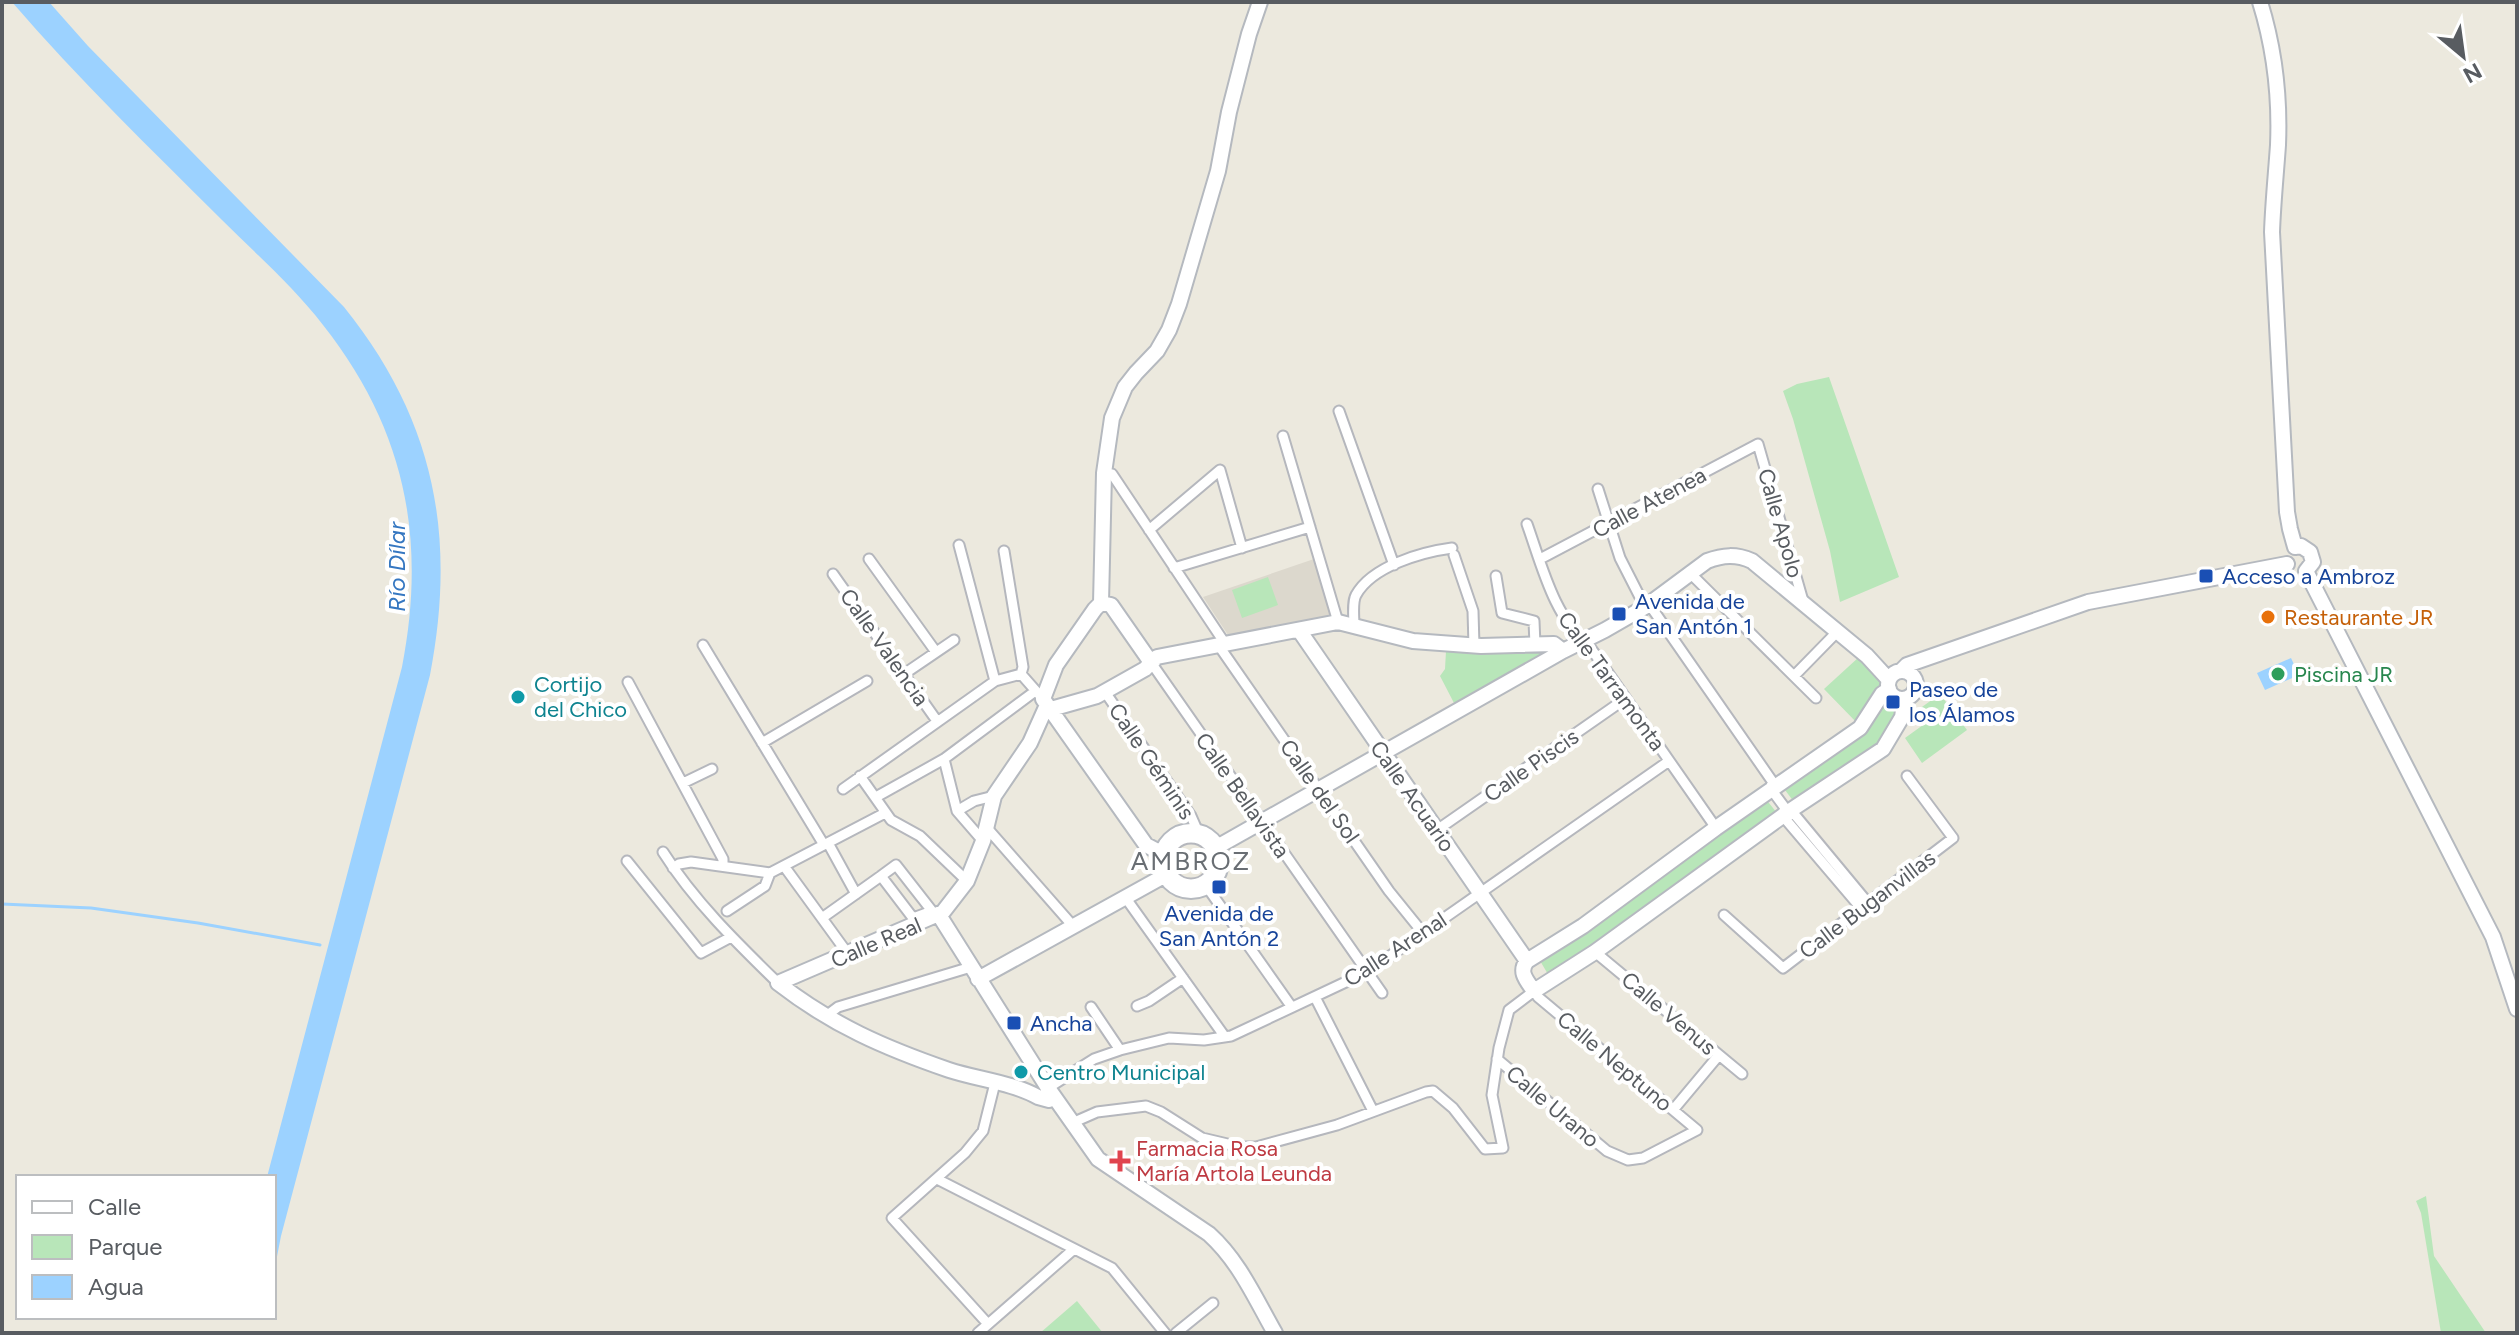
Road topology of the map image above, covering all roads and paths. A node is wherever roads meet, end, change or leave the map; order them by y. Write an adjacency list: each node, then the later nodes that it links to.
1 (1260, 2): 6 (street)
2 (2260, 2): 13 (street)
3 (1339, 411): 19 (street)
4 (1283, 436): 10 (street)
5 (1758, 444): 8 (street, Calle Atenea); 25 (street, Calle Apolo)
6 (1104, 473): 11 (street, Calle del Sol); 26 (street)
7 (1598, 489): 8 (street)
8 (1608, 523): 17 (street, Calle Atenea); 27 (street)
9 (1527, 524): 17 (street, Calle Tarramonta)
10 (1310, 527): 14 (street); 28 (street)
11 (1149, 530): 14 (street); 20 (street, Calle del Sol)
12 (959, 545): 46 (street)
13 (2295, 547): 18 (street); 21 (street)
14 (1242, 548): 20 (street)
15 (1004, 551): 42 (street)
16 (869, 559): 39 (street)
17 (1540, 559): 33 (street, Calle Tarramonta)
18 (2287, 564): 21 (street); 43 (street)
19 (1394, 565): 29 (street); 36 (street)
20 (1174, 568): 35 (street, Calle del Sol)
21 (2306, 571): 113 (street)
22 (1690, 573): 25 (street); 27 (street); 44 (street)
23 (833, 574): 41 (street, Calle Valencia)
24 (1496, 576): 37 (street)
25 (1803, 601): 31 (street)
26 (1101, 603): 40 (street, Calle Bellavista); 52 (street, Calle Real)
27 (1647, 605): 33 (street); 63 (street)
28 (1338, 622): 29 (street); 30 (street)
29 (1354, 626): 36 (street)
30 (1299, 630): 35 (street); 55 (street, Calle Acuario)
31 (1837, 632): 43 (street); 44 (street)
32 (954, 640): 39 (street)
33 (1582, 641): 38 (street); 50 (street, Calle Tarramonta)
34 (703, 645): 54 (street)
35 (1222, 645): 40 (street); 64 (street, Calle del Sol)
36 (1471, 645): 37 (street)
37 (1535, 645): 38 (street)
38 (1563, 651): 55 (street)
39 (936, 652): 41 (street)
40 (1150, 661): 48 (street); 70 (street, Calle Bellavista)
41 (904, 674): 53 (street, Calle Valencia)
42 (1021, 674): 46 (street); 52 (street)
43 (1901, 674): 51 (street); 51 (street); 63 (street)
44 (1794, 676): 49 (street)
45 (867, 681): 54 (street)
46 (995, 681): 53 (street)
47 (628, 682): 61 (street)
48 (1105, 692): 52 (street); 73 (street, Calle Géminis)
49 (1816, 698)
50 (1625, 699): 57 (street, Calle Tarramonta); 72 (street, Calle Piscis)
51 (1905, 699): 68 (street)
52 (1044, 701): 56 (street); 65 (street, Calle Real); 78 (street)
53 (937, 721): 59 (street)
54 (762, 743): 75 (street)
55 (1383, 753): 64 (street); 72 (street, Calle Acuario)
56 (943, 759): 66 (street); 67 (street)
57 (1669, 761): 71 (street, Calle Tarramonta); 88 (street, Calle Arenal)
58 (712, 769): 61 (street)
59 (860, 776): 62 (street); 66 (street)
60 (1907, 776): 91 (street, Calle Buganvillas)
61 (683, 783): 80 (street)
62 (843, 789)
63 (1771, 789): 68 (street); 71 (street)
64 (1319, 790): 70 (street); 97 (street, Calle del Sol)
65 (994, 796): 67 (street); 74 (street, Calle Real)
66 (876, 797): 69 (street)
67 (957, 811): 74 (street)
68 (1788, 812): 91 (street); 99 (street)
69 (885, 813): 75 (street); 86 (street)
70 (1262, 822): 76 (street); 102 (street, Calle Bellavista)
71 (1716, 828): 101 (street)
72 (1437, 830): 88 (street, Calle Acuario)
73 (1198, 832): 76 (street); 78 (street)
74 (985, 834): 86 (street, Calle Real); 96 (street)
75 (826, 844): 81 (street); 89 (street)
76 (1217, 847): 87 (street)
77 (663, 852): 82 (street)
78 (1161, 853): 85 (street)
79 (627, 861): 98 (street)
80 (723, 865): 82 (street); 83 (street)
81 (784, 866): 83 (street); 95 (street)
82 (673, 868): 98 (street)
83 (770, 873): 92 (street)
84 (881, 876): 84 (street); 89 (street)
85 (1171, 878): 85 (street); 87 (street); 90 (street)
86 (967, 881): 93 (street, Calle Real)
87 (1207, 887): 111 (street)
88 (1480, 892): 97 (street, Calle Arenal); 101 (street, Calle Acuario)
89 (856, 894): 95 (street)
90 (1125, 897): 96 (street); 104 (street)
91 (1864, 906): 94 (street, Calle Buganvillas)
92 (727, 911)
93 (939, 915): 100 (street, Calle Real); 103 (street)
94 (1724, 915)
95 (822, 918): 100 (street)
96 (1073, 926): 103 (street)
97 (1423, 933): 102 (street, Calle Arenal)
98 (731, 937): 106 (street)
99 (1595, 952): 105 (street); 117 (street, Calle Venus)
100 (848, 954): 106 (street, Calle Real)
101 (1530, 959): 105 (street, Calle Acuario); 107 (street)
102 (1367, 972): 108 (street, Calle Bellavista); 109 (street, Calle Arenal)
103 (974, 973): 114 (street); 121 (street)
104 (1183, 978): 110 (street); 115 (street)
105 (1548, 982): 107 (street)
106 (778, 983): 114 (street)
107 (1534, 991): 118 (street); 122 (street, Calle Neptuno)
108 (1382, 993)
109 (1315, 997): 111 (street, Calle Arenal); 123 (street)
110 (1137, 1006)
111 (1291, 1006): 115 (street, Calle Arenal)
112 (1091, 1007): 116 (street)
113 (2517, 1009)
114 (826, 1016): 120 (street)
115 (1225, 1037): 116 (street, Calle Arenal)
116 (1120, 1050): 121 (street, Calle Arenal)
117 (1719, 1055): 119 (street, Calle Venus); 122 (street)
118 (1497, 1059): 123 (street); 125 (street, Calle Urano)
119 (1742, 1074)
120 (995, 1083): 121 (street); 126 (street)
121 (1051, 1092): 124 (street)
122 (1673, 1110): 125 (street, Calle Neptuno)
123 (1373, 1111): 124 (street)
124 (1072, 1123): 133 (street)
125 (1697, 1130)
126 (937, 1179): 127 (street); 129 (street)
127 (1074, 1249): 129 (street); 131 (street)
128 (1213, 1303): 132 (street)
129 (988, 1324): 130 (street)
130 (978, 1333)
131 (1165, 1333)
132 (1176, 1333)
133 (1275, 1333)

